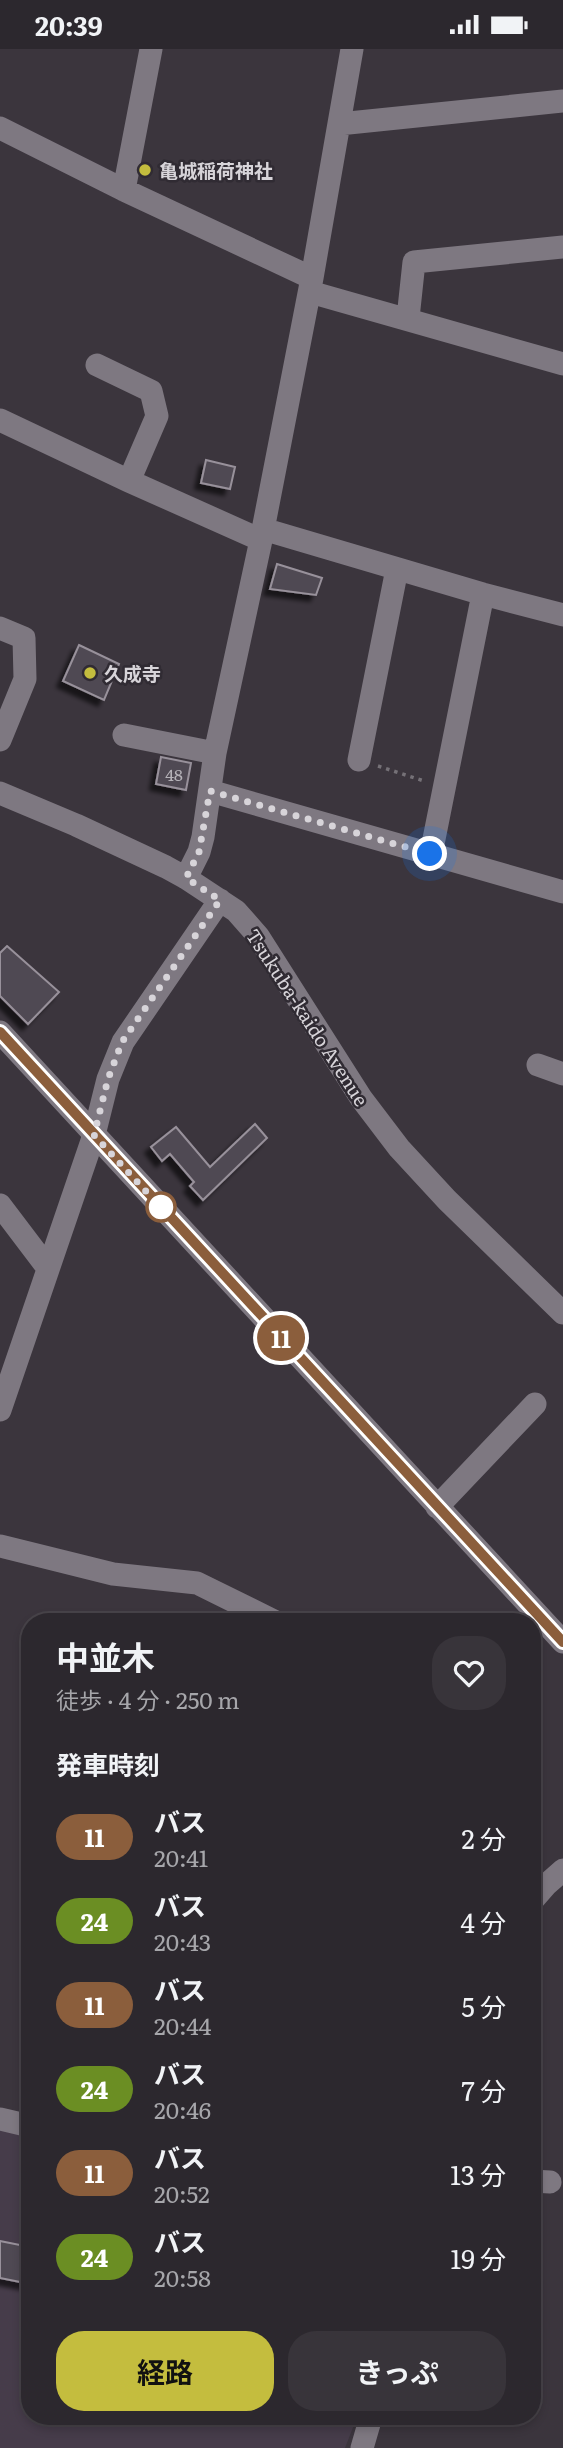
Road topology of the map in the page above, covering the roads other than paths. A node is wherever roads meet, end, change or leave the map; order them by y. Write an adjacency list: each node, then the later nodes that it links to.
1 (151, 49): 6 (street)
2 (352, 49): 4 (street)
3 (563, 101): 4 (street)
4 (339, 124): 8 (street)
5 (0, 128): 6 (street)
6 (124, 190): 8 (street)
7 (563, 247): 9 (street)
8 (311, 285): 9 (street); 14 (street)
9 (408, 318): 10 (street)
10 (563, 364)
11 (97, 365): 13 (street)
12 (0, 420): 13 (street)
13 (129, 481): 14 (street)
14 (262, 534): 15 (street); 21 (street)
15 (397, 569): 16 (street); 22 (street)
16 (483, 594): 17 (street); 25 (street)
17 (563, 615)
18 (0, 628): 20 (street)
19 (124, 736): 21 (street)
20 (0, 740)
21 (215, 753): 23 (street)
22 (359, 760)
23 (210, 791): 25 (street); 26 (street)
24 (0, 793): 26 (street, Tsukuba-kaido Avenue)
25 (430, 854): 27 (street)
26 (186, 878): 28 (street, Tsukuba-kaido Avenue)
27 (563, 892)
28 (220, 900): 32 (street); 35 (street, Tsukuba-kaido Avenue)
29 (0, 1032): 32 (street)
30 (538, 1065): 31 (street)
31 (563, 1074)
32 (94, 1135): 34 (street); 38 (street)
33 (0, 1205): 34 (street)
34 (47, 1267): 37 (street)
35 (563, 1313)
36 (536, 1404): 38 (street)
37 (0, 1410)
38 (437, 1507): 41 (street)
39 (0, 1546): 40 (street)
40 (257, 1613)
41 (536, 1613)
42 (541, 1618): 43 (street)
43 (563, 1642)
44 (563, 1870): 45 (street)
45 (541, 1891)
46 (0, 2119): 47 (street)
47 (21, 2124)
48 (369, 2425): 49 (street)
49 (362, 2448)

